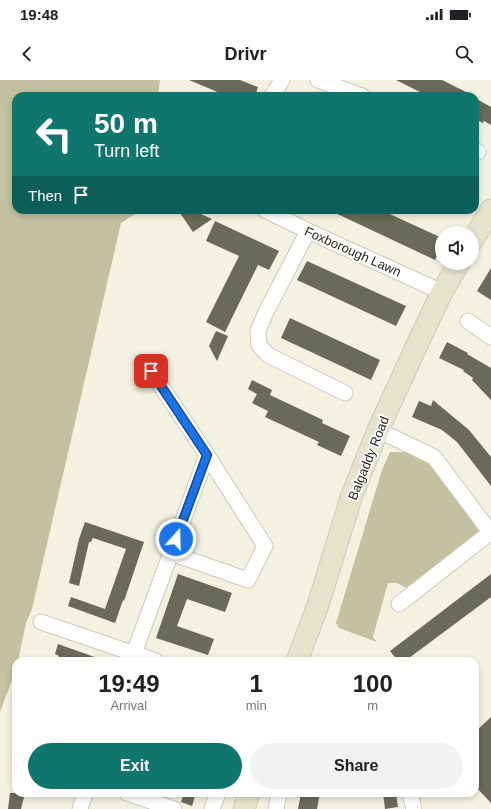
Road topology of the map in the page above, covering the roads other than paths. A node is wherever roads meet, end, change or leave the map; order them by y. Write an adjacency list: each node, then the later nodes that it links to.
1 (282, 80): 3 (street)
2 (318, 80): 4 (street)
3 (274, 92)
4 (351, 92)
5 (491, 210): 7 (street)
6 (273, 214): 8 (street, Foxborough Lawn)
7 (479, 230)
8 (308, 231): 10 (street, Foxborough Lawn); 14 (street)
9 (455, 270): 10 (street, Balgaddy Road)
10 (442, 292): 15 (street, Balgaddy Road)
11 (468, 321): 12 (street)
12 (491, 337)
13 (151, 371): 16 (street)
14 (345, 393)
15 (378, 430): 17 (street); 23 (street, Balgaddy Road)
16 (207, 455): 18 (street); 18 (street)
17 (491, 533): 19 (street)
18 (171, 552): 21 (street)
19 (399, 604)
20 (41, 622): 21 (street)
21 (134, 653): 22 (street)
22 (145, 657)
23 (298, 657)
24 (84, 797): 30 (street)
25 (139, 797): 31 (street)
26 (216, 797): 32 (street)
27 (248, 797): 33 (street)
28 (278, 797): 34 (street)
29 (411, 797): 35 (street)
30 (80, 809)
31 (174, 809)
32 (212, 809)
33 (244, 809)
34 (276, 809)
35 (414, 809)

